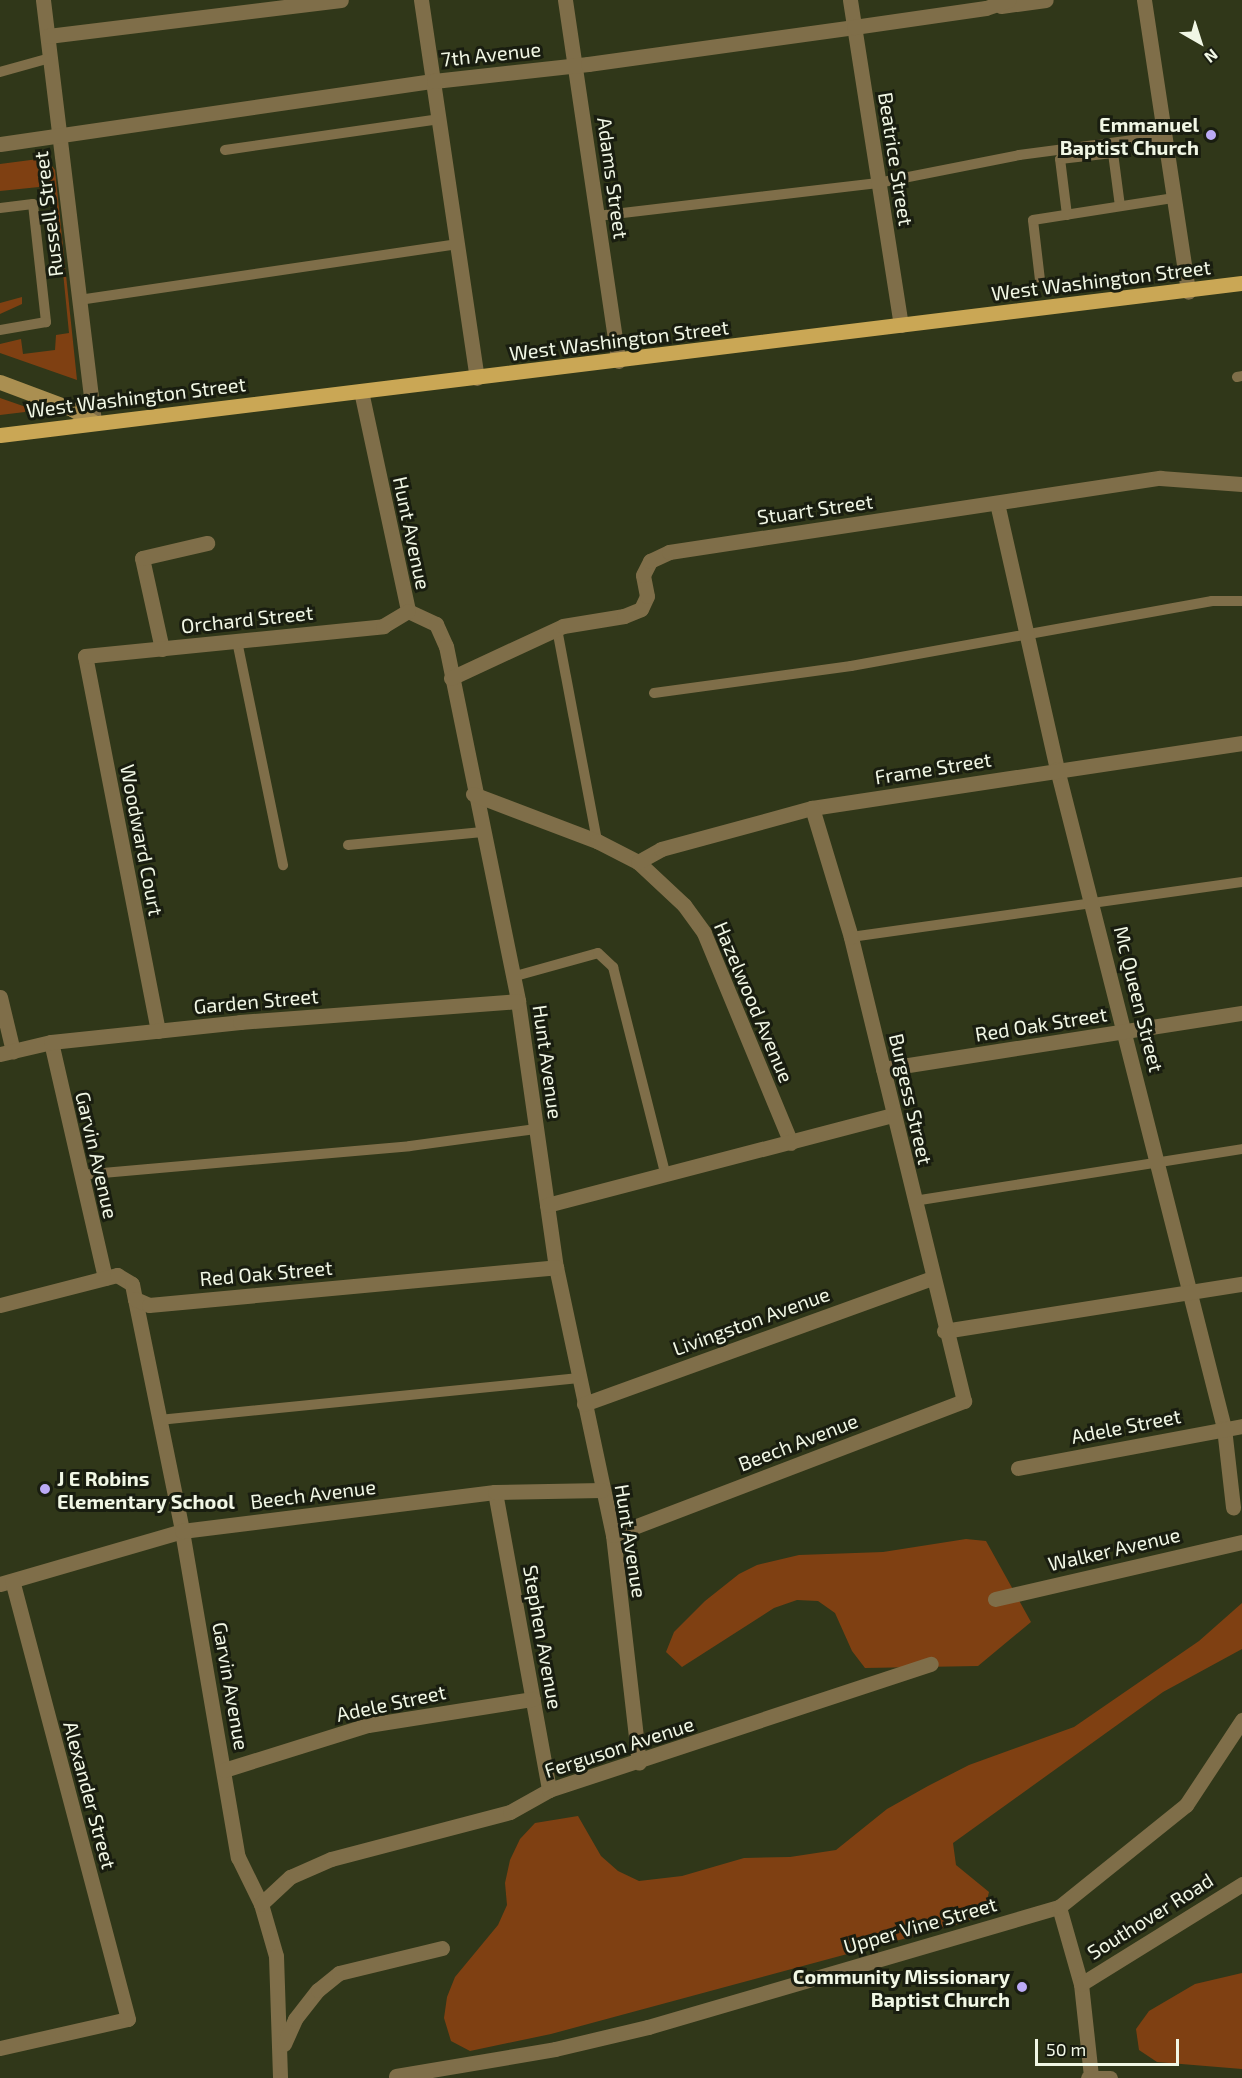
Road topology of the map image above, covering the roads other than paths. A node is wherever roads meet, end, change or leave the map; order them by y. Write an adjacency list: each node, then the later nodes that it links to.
1 (43, 0): 11 (street, Russell Street)
2 (341, 0): 11 (street)
3 (421, 0): 15 (street)
4 (565, 0): 13 (street, Adams Street)
5 (850, 0): 10 (street, Beatrice Street)
6 (1009, 0): 9 (street, 7th Avenue)
7 (1046, 0): 9 (street, 7th Avenue)
8 (1144, 0): 18 (street)
9 (986, 8): 10 (street, 7th Avenue)
10 (854, 27): 13 (street, 7th Avenue); 21 (street, Beatrice Street)
11 (48, 36): 12 (street, Russell Street)
12 (50, 58): 14 (lane); 17 (street, Russell Street)
13 (575, 66): 15 (street, 7th Avenue); 26 (street, Adams Street)
14 (0, 72)
15 (434, 81): 16 (street); 17 (street, 7th Avenue)
16 (440, 119): 20 (lane); 27 (street)
17 (60, 136): 19 (street, 7th Avenue); 31 (street, Russell Street)
18 (1164, 136): 21 (lane); 22 (street)
19 (0, 144)
20 (225, 150)
21 (878, 183): 26 (lane); 32 (street, Beatrice Street)
22 (1174, 198): 23 (lane); 30 (street)
23 (1120, 206): 25 (lane); 25 (lane)
24 (0, 208): 33 (lane)
25 (1067, 215): 28 (lane)
26 (597, 216): 34 (street, Adams Street)
27 (458, 244): 31 (lane); 35 (street)
28 (1040, 280)
29 (1242, 283): 30 (main road, West Washington Street)
30 (1188, 292): 32 (main road, West Washington Street)
31 (80, 300): 38 (street, Russell Street)
32 (901, 325): 34 (main road, West Washington Street)
33 (0, 330)
34 (618, 362): 35 (main road, West Washington Street)
35 (477, 378): 37 (main road, West Washington Street)
36 (0, 382): 38 (main road)
37 (361, 391): 38 (main road, West Washington Street); 44 (street, Hunt Avenue)
38 (94, 422): 39 (main road, West Washington Street)
39 (0, 435)
40 (1242, 484): 41 (street, Stuart Street)
41 (997, 503): 45 (street, Stuart Street); 46 (street, Mc Queen Street)
42 (207, 543): 48 (street)
43 (1242, 601): 46 (lane)
44 (408, 611): 47 (street, Orchard Street); 50 (street, Hunt Avenue)
45 (557, 629): 50 (street, Stuart Street); 57 (lane)
46 (1027, 636): 51 (lane); 53 (street, Mc Queen Street)
47 (237, 641): 48 (street, Orchard Street); 60 (lane)
48 (162, 649): 49 (street, Orchard Street)
49 (85, 656): 68 (street, Woodward Court)
50 (451, 678): 54 (street, Hunt Avenue)
51 (654, 693)
52 (1242, 743): 53 (street, Frame Street)
53 (1057, 770): 55 (street, Frame Street); 62 (street, Mc Queen Street)
54 (473, 794): 56 (street, Hunt Avenue); 57 (street, Hazelwood Avenue)
55 (812, 808): 59 (street, Frame Street); 63 (street, Burgess Street)
56 (482, 832): 58 (lane); 64 (street, Hunt Avenue)
57 (597, 841): 59 (street, Hazelwood Avenue)
58 (348, 845)
59 (638, 862): 75 (street, Hazelwood Avenue)
60 (283, 865)
61 (1242, 882): 62 (lane)
62 (1092, 900): 63 (lane); 69 (street, Mc Queen Street)
63 (851, 937): 72 (street, Burgess Street)
64 (512, 977): 66 (street, Hunt Avenue); 78 (lane)
65 (0, 997): 71 (street)
66 (518, 1001): 68 (street, Garden Street); 74 (street, Hunt Avenue)
67 (1242, 1013): 69 (street, Red Oak Street)
68 (158, 1032): 70 (street, Garden Street)
69 (1126, 1032): 72 (street, Red Oak Street); 77 (street, Mc Queen Street)
70 (51, 1042): 71 (street, Garden Street); 79 (street, Garvin Avenue)
71 (6, 1052)
72 (883, 1069): 73 (street, Burgess Street)
73 (892, 1115): 75 (street); 80 (street, Burgess Street)
74 (536, 1129): 79 (lane); 81 (street, Hunt Avenue)
75 (791, 1143): 78 (street)
76 (1242, 1149): 77 (lane)
77 (1159, 1163): 80 (lane); 86 (street, Mc Queen Street)
78 (665, 1173): 81 (street)
79 (80, 1175): 83 (street, Garvin Avenue)
80 (914, 1201): 84 (street, Burgess Street)
81 (547, 1205): 82 (street, Hunt Avenue)
82 (556, 1267): 87 (street, Red Oak Street); 90 (street, Hunt Avenue)
83 (105, 1278): 87 (street); 88 (street)
84 (933, 1278): 89 (street, Burgess Street); 92 (street, Livingston Avenue)
85 (1242, 1284): 86 (street)
86 (1191, 1292): 89 (street); 95 (street, Mc Queen Street)
87 (135, 1299): 93 (street, Garvin Avenue)
88 (0, 1305)
89 (944, 1331): 91 (street, Burgess Street)
90 (579, 1378): 92 (street, Hunt Avenue); 93 (lane)
91 (964, 1401): 101 (street, Beech Avenue)
92 (584, 1404): 97 (street, Hunt Avenue)
93 (159, 1420): 100 (street, Garvin Avenue)
94 (1242, 1426): 95 (street, Adele Street)
95 (1224, 1428): 96 (street, Adele Street); 99 (street, Mc Queen Street)
96 (1018, 1468)
97 (602, 1490): 98 (street, Beech Avenue); 101 (street, Hunt Avenue)
98 (495, 1492): 100 (street, Beech Avenue); 106 (street, Stephen Avenue)
99 (1233, 1507)
100 (182, 1532): 103 (street, Beech Avenue); 109 (street, Garvin Avenue)
101 (613, 1535): 108 (street, Hunt Avenue)
102 (1242, 1542): 104 (street, Walker Avenue)
103 (6, 1583): 116 (street, Alexander Street)
104 (995, 1599)
105 (931, 1664): 108 (street, Ferguson Avenue)
106 (533, 1699): 109 (street, Adele Street); 110 (street, Stephen Avenue)
107 (1242, 1720): 113 (street, Upper Vine Street)
108 (639, 1763): 110 (street, Ferguson Avenue)
109 (224, 1770): 112 (street, Garvin Avenue)
110 (549, 1790): 112 (street, Ferguson Avenue)
111 (1242, 1884): 115 (street, Southover Road)
112 (261, 1904): 117 (street, Garvin Avenue)
113 (1059, 1907): 115 (street); 118 (street, Upper Vine Street)
114 (442, 1948): 117 (street)
115 (1081, 1984): 119 (street)
116 (0, 2048)
117 (282, 2050): 120 (street, Garvin Avenue)
118 (396, 2076)
119 (1090, 2077): 121 (street)
120 (280, 2078)
121 (1110, 2078)

